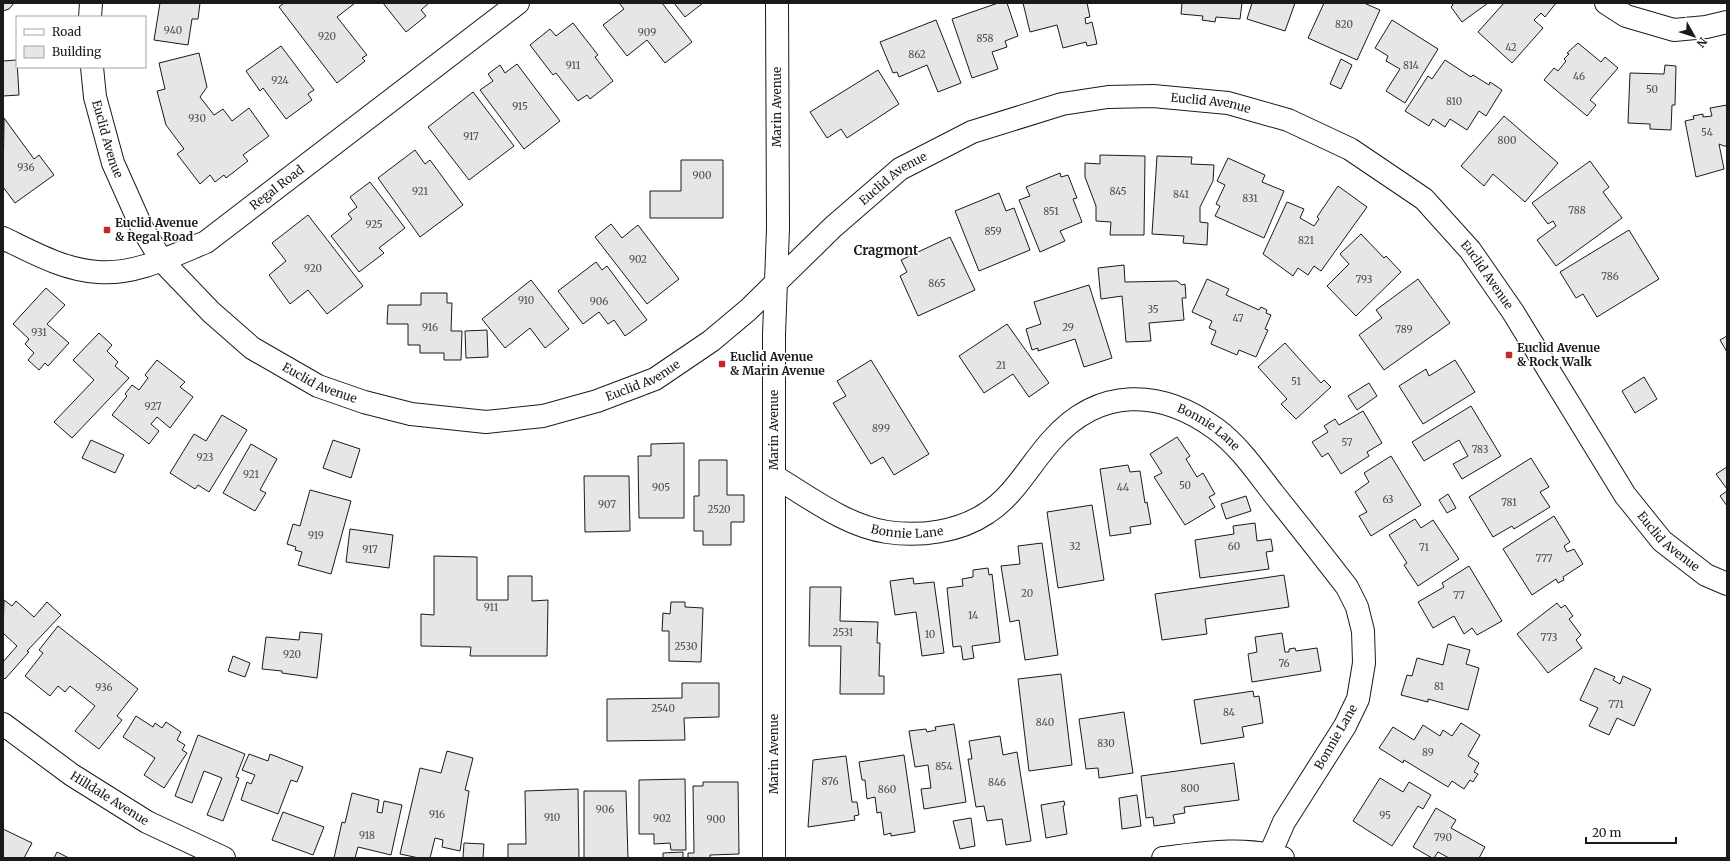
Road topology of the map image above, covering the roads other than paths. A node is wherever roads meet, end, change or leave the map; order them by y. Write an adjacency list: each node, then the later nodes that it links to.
1 (91, 3): 5 (street)
2 (518, 3): 9 (street, Regal Road)
3 (777, 3): 10 (street, Marin Avenue)
4 (1606, 3): 6 (street)
5 (90, 16)
6 (1727, 22)
7 (92, 68): 9 (street, Euclid Avenue)
8 (3, 238): 9 (street, Regal Road)
9 (162, 261): 10 (street, Euclid Avenue)
10 (776, 281): 11 (street, Marin Avenue); 12 (street, Euclid Avenue)
11 (774, 476): 14 (street, Bonnie Lane); 16 (street, Marin Avenue)
12 (1727, 584)
13 (3, 724): 15 (street, Hilldale Avenue)
14 (1277, 856): 17 (street)
15 (224, 858)
16 (774, 858)
17 (1163, 858)

